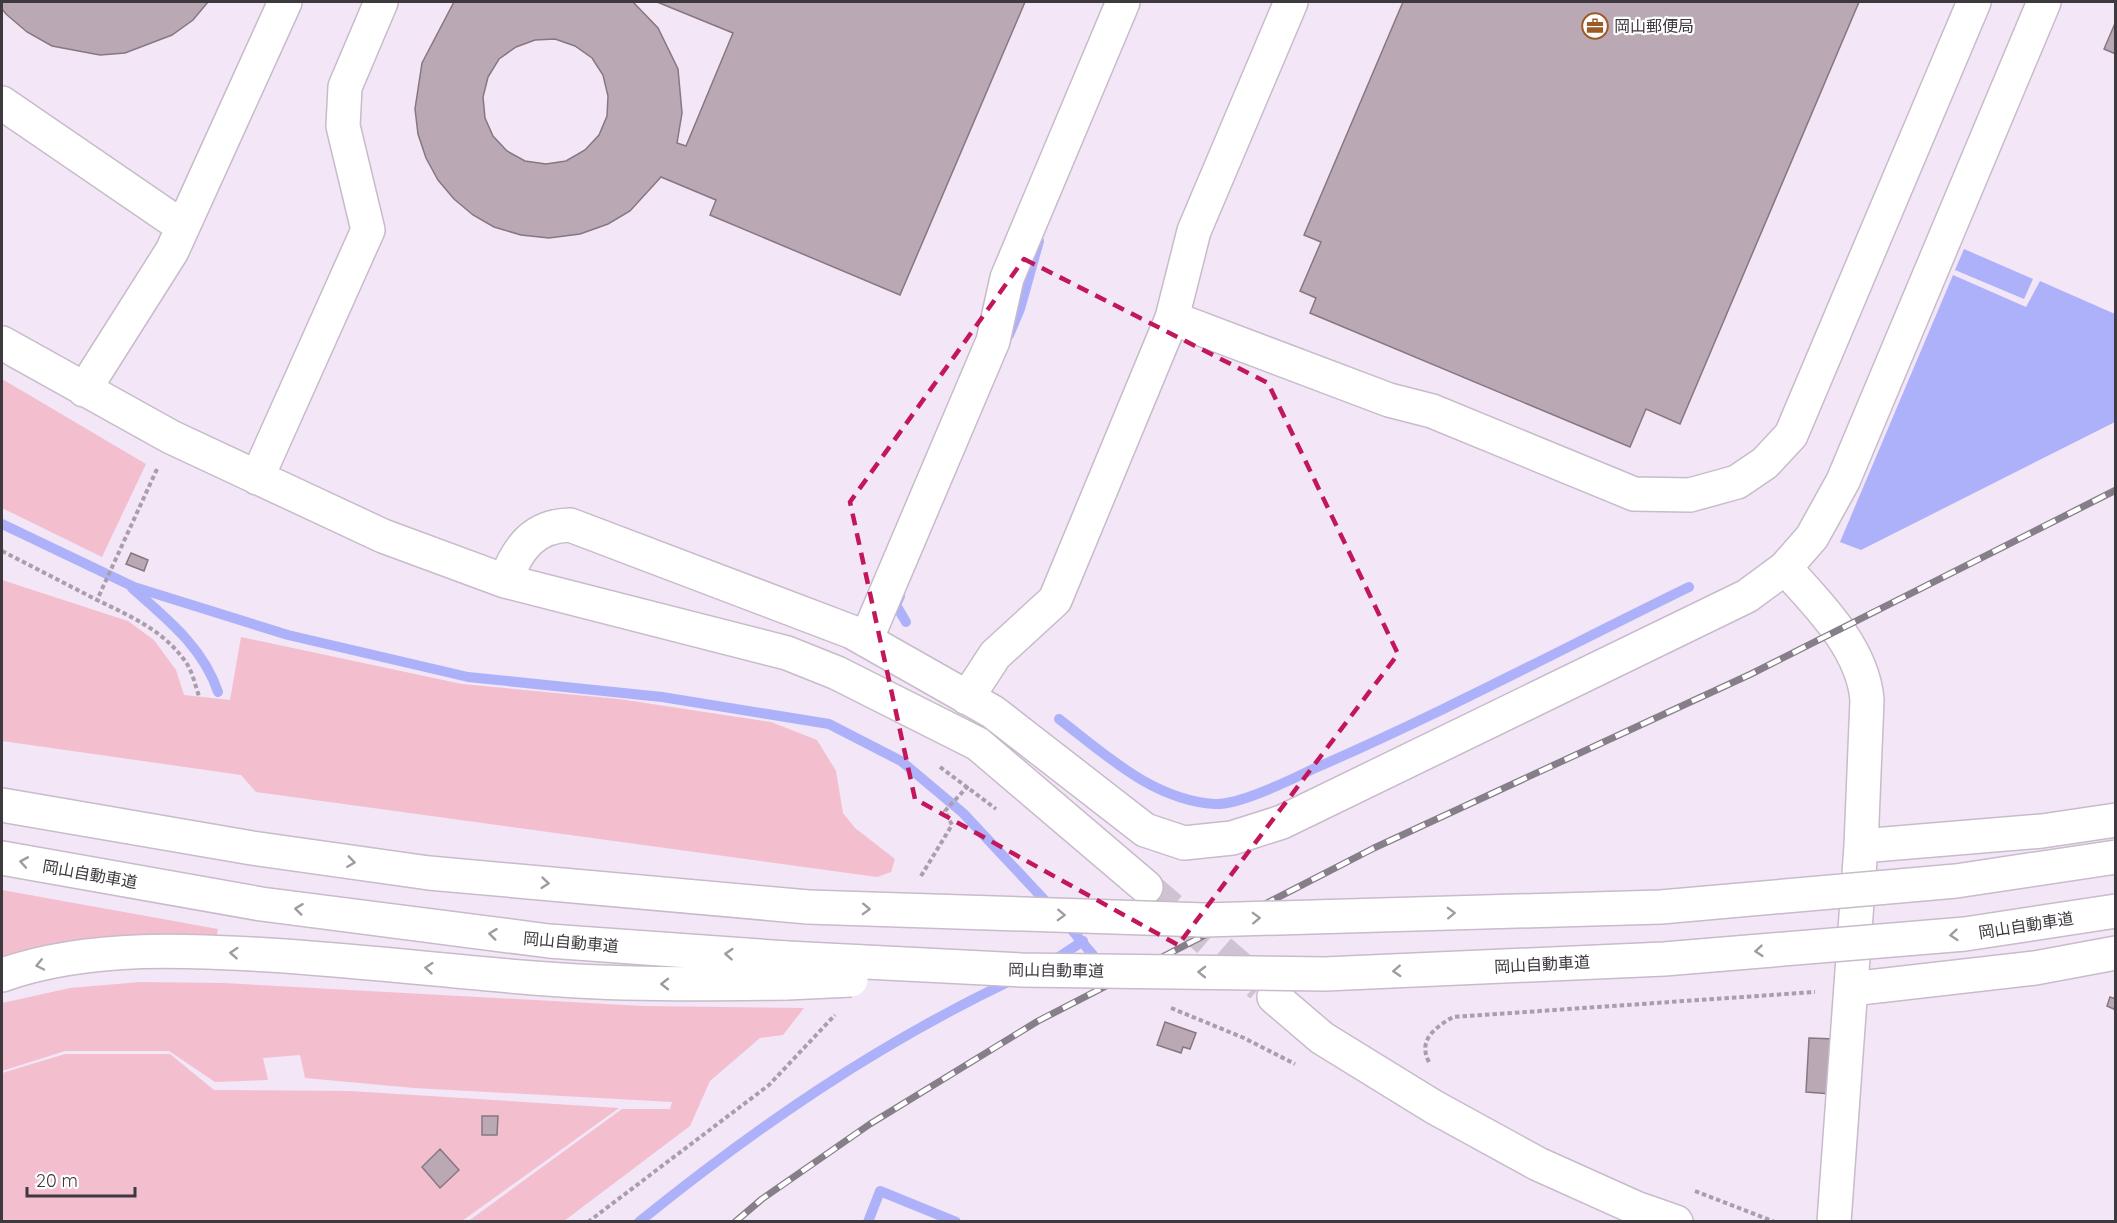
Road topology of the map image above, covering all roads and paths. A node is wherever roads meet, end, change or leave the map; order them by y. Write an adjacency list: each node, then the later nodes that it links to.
1 (285, 2): 8 (main road)
2 (377, 2): 13 (main road)
3 (1123, 2): 18 (main road)
4 (1291, 2): 9 (main road)
5 (1974, 2): 9 (main road)
6 (2044, 2): 15 (main road)
7 (2, 103): 8 (main road)
8 (183, 226): 11 (main road)
9 (1172, 318): 20 (main road)
10 (2, 343): 11 (main road)
11 (84, 390): 12 (main road)
12 (171, 437): 13 (main road); 17 (path)
13 (257, 477): 16 (main road)
14 (2, 550): 17 (path)
15 (1785, 568): 20 (main road); 27 (main road)
16 (505, 581): 18 (main road); 32 (main road)
17 (97, 600): 19 (path)
18 (866, 640): 20 (main road)
19 (199, 696)
20 (968, 698)
21 (935, 763): 23 (path)
22 (2, 783): 28 (main road)
23 (968, 786): 25 (path); 31 (path)
24 (2, 805): 28 (main road)
25 (1004, 816)
26 (2115, 820): 27 (main road)
27 (1861, 846): 37 (main road)
28 (252, 848): 29 (main road, one-way to 29, bridge)
29 (2115, 857)
30 (2, 858): 35 (main road, 岡山自動車道, one-way to 30)
31 (916, 884)
32 (1146, 887)
33 (2115, 911): 35 (main road, 岡山自動車道, one-way to 35, bridge)
34 (2115, 953): 37 (main road)
35 (787, 971): 36 (main road, one-way to 36)
36 (2, 975)
37 (1851, 989): 40 (path); 45 (main road)
38 (1274, 997): 43 (main road)
39 (837, 1012): 42 (path)
40 (1432, 1067)
41 (1690, 1189): 44 (path)
42 (588, 1221)
43 (1676, 1221)
44 (1775, 1221)
45 (1834, 1221)

